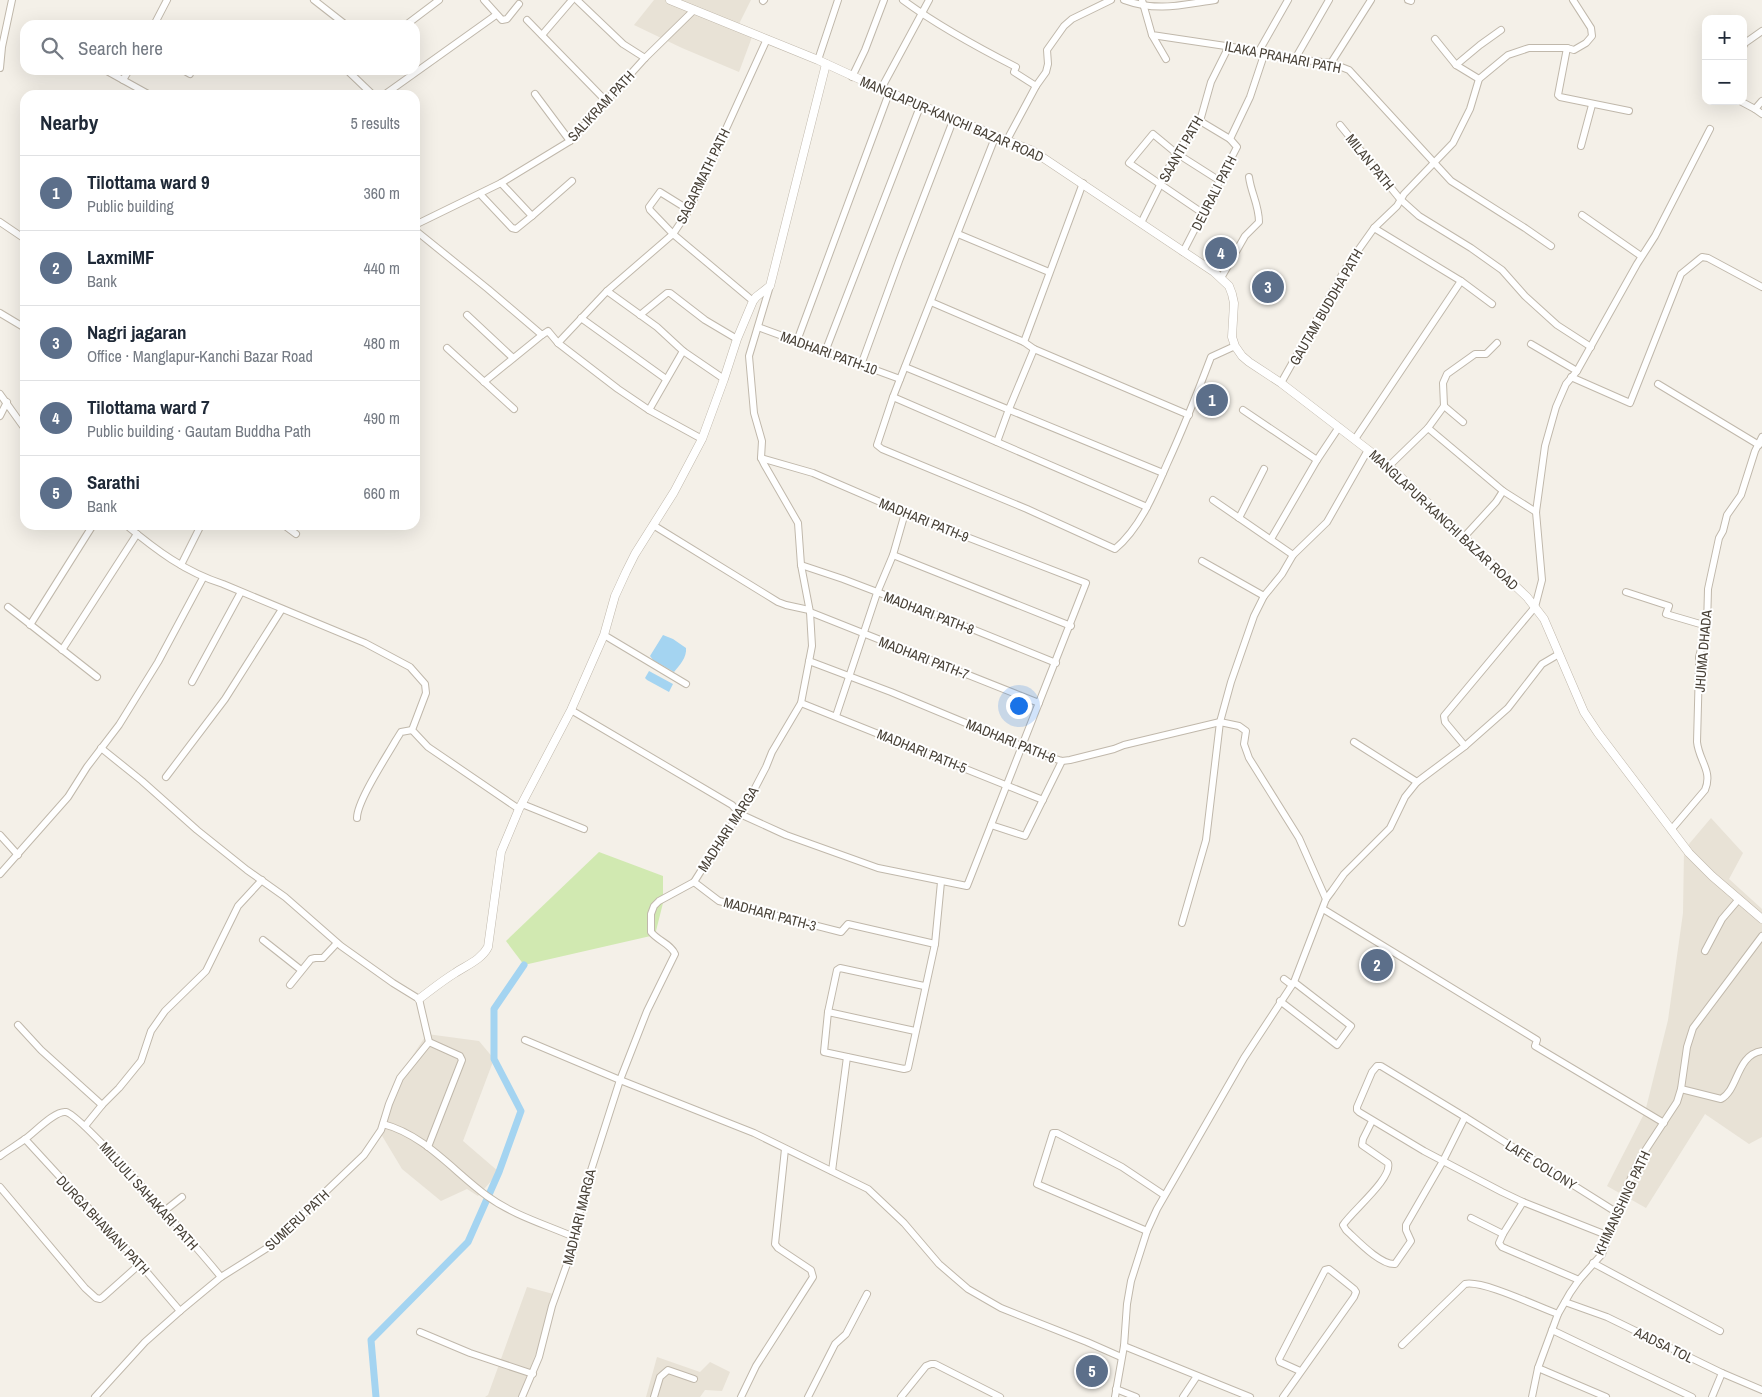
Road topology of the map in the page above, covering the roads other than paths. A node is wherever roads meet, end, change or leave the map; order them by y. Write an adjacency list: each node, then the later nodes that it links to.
1 (12, 0): 46 (street)
2 (167, 0): 25 (street)
3 (314, 0): 26 (street)
4 (439, 0): 27 (street)
5 (484, 0): 24 (street)
6 (572, 0): 31 (street)
7 (577, 0): 39 (street)
8 (670, 0): 22 (street, MANGLAPUR-KANCHI BAZAR ROAD)
9 (838, 0): 42 (street)
10 (884, 0): 52 (street)
11 (903, 0): 23 (street)
12 (929, 0): 23 (street)
13 (1111, 0): 55 (street)
14 (1124, 0): 20 (street)
15 (1214, 0): 20 (street)
16 (1288, 0): 38 (street, DEURALI PATH)
17 (1329, 0): 41 (street)
18 (1371, 0): 43 (street)
19 (1573, 0): 37 (street)
20 (1142, 3): 32 (street)
21 (519, 4): 24 (street)
22 (694, 10): 33 (street, MANGLAPUR-KANCHI BAZAR ROAD); 39 (street, SALIKRAM PATH)
23 (922, 14): 55 (street); 56 (street)
24 (496, 15): 47 (street)
25 (157, 20)
26 (340, 20)
27 (413, 20)
28 (527, 20): 31 (street)
29 (1501, 30): 45 (street)
30 (1762, 31): 35 (street)
31 (542, 35): 62 (street)
32 (1152, 35): 36 (street, ILAKA PRAHARI PATH); 40 (street)
33 (767, 39): 42 (street, MANGLAPUR-KANCHI BAZAR ROAD); 89 (street, SAGARMATH PATH)
34 (1434, 39): 45 (street)
35 (1747, 42)
36 (1229, 46): 38 (street, ILAKA PRAHARI PATH); 71 (street, SAANTI PATH)
37 (1567, 48): 53 (street); 65 (street)
38 (1262, 51): 41 (street, ILAKA PRAHARI PATH); 75 (street, DEURALI PATH)
39 (645, 58): 62 (street, SALIKRAM PATH)
40 (1166, 59)
41 (1295, 59): 43 (street, ILAKA PRAHARI PATH)
42 (818, 60): 44 (street, MANGLAPUR-KANCHI BAZAR ROAD)
43 (1332, 63): 80 (street, ILAKA PRAHARI PATH)
44 (826, 64): 52 (street, MANGLAPUR-KANCHI BAZAR ROAD); 107 (street)
45 (1456, 65): 53 (street)
46 (0, 68)
47 (420, 69)
48 (114, 75): 54 (street)
49 (126, 75): 54 (street)
50 (351, 75): 58 (street)
51 (412, 75): 59 (street)
52 (852, 77): 56 (street, MANGLAPUR-KANCHI BAZAR ROAD)
53 (1479, 79): 80 (street, GAUTAM BUDDHA PATH)
54 (123, 80): 57 (street)
55 (1036, 86): 76 (street)
56 (881, 89): 60 (street, MANGLAPUR-KANCHI BAZAR ROAD)
57 (141, 90)
58 (367, 90)
59 (391, 90)
60 (889, 92): 64 (street, MANGLAPUR-KANCHI BAZAR ROAD); 121 (street)
61 (535, 94): 77 (street)
62 (606, 101): 77 (street, SALIKRAM PATH)
63 (1762, 101): 67 (street)
64 (921, 104): 70 (street, MANGLAPUR-KANCHI BAZAR ROAD); 131 (street)
65 (1592, 104): 68 (street); 78 (street)
66 (1747, 105): 67 (street)
67 (1755, 109): 69 (street)
68 (1630, 111)
69 (1762, 114)
70 (954, 118): 74 (street, MANGLAPUR-KANCHI BAZAR ROAD); 133 (street)
71 (1200, 121): 75 (street); 79 (street, SAANTI PATH)
72 (1340, 125): 88 (street, MILAN PATH)
73 (1710, 129): 103 (street)
74 (996, 135): 76 (street, MANGLAPUR-KANCHI BAZAR ROAD); 99 (street)
75 (1230, 139): 83 (street, DEURALI PATH)
76 (1007, 140): 85 (street, MANGLAPUR-KANCHI BAZAR ROAD)
77 (570, 141): 84 (street, SALIKRAM PATH)
78 (1581, 146)
79 (1176, 153): 83 (street); 86 (street, SAANTI PATH); 86 (street)
80 (1434, 162): 88 (street, GAUTAM BUDDHA PATH); 101 (street, ILAKA PRAHARI PATH)
81 (1249, 177): 105 (street)
82 (572, 181): 92 (street)
83 (1220, 181): 90 (street, DEURALI PATH)
84 (501, 183): 87 (street, SALIKRAM PATH); 92 (street)
85 (1083, 184): 95 (street, MANGLAPUR-KANCHI BAZAR ROAD); 104 (street)
86 (1160, 184): 90 (street); 95 (street, SAANTI PATH)
87 (480, 194): 92 (street); 94 (street, SALIKRAM PATH)
88 (1400, 199): 96 (street, GAUTAM BUDDHA PATH); 127 (street, MILAN PATH)
89 (689, 210): 98 (street, SAGARMATH PATH); 98 (street)
90 (1204, 214): 102 (street, DEURALI PATH)
91 (1582, 214): 103 (street)
92 (532, 216)
93 (0, 222): 100 (street)
94 (420, 223)
95 (1141, 223): 102 (street, MANGLAPUR-KANCHI BAZAR ROAD)
96 (1374, 228): 106 (street); 141 (street, GAUTAM BUDDHA PATH)
97 (420, 234): 119 (street)
98 (673, 234): 109 (street, SAGARMATH PATH); 110 (street)
99 (958, 234): 104 (street); 111 (street)
100 (20, 236)
101 (1551, 246)
102 (1183, 252): 105 (street, MANGLAPUR-KANCHI BAZAR ROAD)
103 (1641, 256): 127 (street)
104 (1050, 272): 122 (street)
105 (1221, 278): 126 (street, MANGLAPUR-KANCHI BAZAR ROAD)
106 (1461, 281): 112 (street); 159 (street)
107 (770, 286): 110 (street); 118 (street, MADHARI MARGA)
108 (1762, 287): 136 (street)
109 (607, 291): 114 (street); 116 (street, SAGARMATH PATH)
110 (752, 301): 120 (street)
111 (931, 302): 122 (street); 134 (street)
112 (1492, 304)
113 (0, 313): 117 (street)
114 (640, 315): 120 (street); 130 (street)
115 (467, 316): 132 (street)
116 (581, 318): 123 (street, SAGARMATH PATH); 137 (street)
117 (20, 325)
118 (758, 327): 121 (street, MADHARI PATH-10); 163 (street, MADHARI MARGA)
119 (542, 335): 123 (street); 132 (street)
120 (737, 339): 138 (street)
121 (797, 341): 131 (street, MADHARI PATH-10)
122 (1024, 342): 129 (street)
123 (558, 343): 149 (street)
124 (1497, 343): 146 (street)
125 (1531, 344): 135 (street)
126 (1235, 346): 141 (street, MANGLAPUR-KANCHI BAZAR ROAD); 151 (street)
127 (1590, 347): 135 (street)
128 (447, 348): 140 (street)
129 (1034, 349): 148 (street); 151 (street)
130 (683, 351): 137 (street); 138 (street)
131 (825, 352): 133 (street, MADHARI PATH-10)
132 (513, 358): 140 (street)
133 (861, 365): 139 (street, MADHARI PATH-10)
134 (905, 367): 139 (street); 148 (street)
135 (1577, 371): 136 (street)
136 (1571, 378): 171 (street)
137 (666, 379): 149 (street)
138 (724, 379): 158 (street)
139 (900, 379): 144 (street)
140 (484, 382): 147 (street)
141 (1281, 383): 155 (street, MANGLAPUR-KANCHI BAZAR ROAD)
142 (1658, 384): 162 (street)
143 (0, 394): 145 (street)
144 (893, 397): 160 (street); 170 (street)
145 (7, 402): 152 (street); 153 (street)
146 (1444, 406): 154 (street); 156 (street)
147 (514, 409)
148 (1008, 409): 160 (street); 167 (street)
149 (649, 410): 158 (street)
150 (1244, 410): 164 (street)
151 (1189, 415): 167 (street)
152 (0, 416)
153 (20, 422)
154 (1463, 422)
155 (1339, 427): 159 (street, MANGLAPUR-KANCHI BAZAR ROAD); 164 (street)
156 (1428, 428): 165 (street); 168 (street)
157 (1762, 437): 162 (street, JHUMA DHADA)
158 (702, 439): 174 (street)
159 (1355, 440): 161 (street, MANGLAPUR-KANCHI BAZAR ROAD)
160 (997, 442): 170 (street)
161 (1368, 450): 165 (street, MANGLAPUR-KANCHI BAZAR ROAD); 184 (street)
162 (1759, 450): 199 (street, JHUMA DHADA)
163 (762, 458): 172 (street, MADHARI PATH-9); 187 (street, MADHARI MARGA)
164 (1317, 460): 182 (street)
165 (1389, 466): 181 (street, MANGLAPUR-KANCHI BAZAR ROAD)
166 (1264, 469): 173 (street)
167 (1163, 473): 170 (street)
168 (1503, 491): 171 (street); 181 (street)
169 (1213, 500): 173 (street)
170 (1147, 507)
171 (1536, 512): 194 (street)
172 (905, 513): 183 (street); 198 (street, MADHARI PATH-9)
173 (1239, 518): 182 (street)
174 (654, 525): 196 (street, MADHARI PATH-7); 201 (street)
175 (89, 530): 197 (street)
176 (132, 530): 179 (street)
177 (198, 530): 186 (street)
178 (291, 530): 180 (street)
179 (137, 534): 186 (street); 202 (street)
180 (296, 534)
181 (1464, 537): 194 (street, MANGLAPUR-KANCHI BAZAR ROAD)
182 (1270, 539): 184 (street)
183 (893, 555): 191 (street); 198 (street)
184 (1293, 555): 192 (street)
185 (1202, 561): 192 (street)
186 (180, 565): 188 (street)
187 (801, 565): 191 (street, MADHARI PATH-8); 196 (street, MADHARI MARGA)
188 (203, 578): 189 (street); 219 (street)
189 (241, 592): 195 (street); 208 (street)
190 (1626, 592): 199 (street)
191 (877, 593): 200 (street); 205 (street, MADHARI PATH-8)
192 (1264, 596): 214 (street)
193 (8, 607): 197 (street)
194 (1536, 607): 203 (street, MANGLAPUR-KANCHI BAZAR ROAD); 218 (street)
195 (282, 609): 215 (street); 221 (street)
196 (809, 611): 200 (street, MADHARI PATH-7); 204 (street, MADHARI MARGA)
197 (30, 626): 202 (street)
198 (1071, 626): 205 (street)
199 (1707, 626): 230 (street, JHUMA DHADA)
200 (863, 634): 206 (street); 210 (street, MADHARI PATH-7)
201 (604, 635): 209 (street); 212 (street)
202 (62, 650): 207 (street)
203 (1559, 654): 218 (street); 230 (street, MANGLAPUR-KANCHI BAZAR ROAD)
204 (809, 661): 206 (street, MADHARI PATH-6); 211 (street, MADHARI MARGA)
205 (1056, 663): 210 (street)
206 (849, 675): 213 (street); 217 (street, MADHARI PATH-6)
207 (97, 677)
208 (192, 682)
209 (686, 684)
210 (1039, 702): 217 (street)
211 (800, 703): 213 (street, MADHARI PATH-5); 226 (street, MADHARI MARGA)
212 (571, 710): 225 (street); 226 (street)
213 (836, 716): 223 (street, MADHARI PATH-5)
214 (1220, 722): 220 (street, MADHARI PATH-6); 237 (street); 241 (street)
215 (412, 730): 225 (street); 227 (street)
216 (1354, 742): 222 (street)
217 (1023, 746): 220 (street, MADHARI PATH-6); 223 (street)
218 (1465, 746): 222 (street)
219 (101, 748): 232 (street); 234 (street)
220 (1062, 761): 224 (street)
221 (166, 777)
222 (1417, 782): 237 (street)
223 (1007, 786): 224 (street, MADHARI PATH-5); 228 (street)
224 (1043, 800): 228 (street)
225 (521, 807): 229 (street); 252 (street)
226 (740, 814): 235 (street, MADHARI MARGA); 236 (street)
227 (357, 818)
228 (991, 825): 236 (street)
229 (584, 829)
230 (1671, 830): 238 (street, MANGLAPUR-KANCHI BAZAR ROAD)
231 (0, 835): 232 (street)
232 (18, 855): 233 (street)
233 (0, 874)
234 (262, 880): 244 (street); 263 (street)
235 (694, 882): 245 (street, MADHARI PATH-3); 261 (street, MADHARI MARGA)
236 (941, 882): 245 (street)
237 (1326, 899): 239 (street)
238 (1739, 899): 240 (street, MANGLAPUR-KANCHI BAZAR ROAD); 246 (street)
239 (1323, 910): 249 (street); 266 (street)
240 (1762, 919)
241 (1182, 923)
242 (1762, 936): 262 (street, KHIMANSHING PATH)
243 (263, 940): 247 (street)
244 (337, 943): 247 (street); 252 (street)
245 (934, 944): 251 (street)
246 (1705, 951)
247 (301, 970): 250 (street)
248 (1284, 979): 249 (street)
249 (1293, 983): 253 (street); 253 (street)
250 (290, 985)
251 (924, 986): 254 (street); 256 (street)
252 (419, 998): 258 (street)
253 (1280, 1001): 276 (street)
254 (828, 1012): 256 (street); 260 (street)
255 (18, 1025): 263 (street)
256 (915, 1031): 260 (street)
257 (525, 1040): 261 (street)
258 (429, 1042): 267 (street, SUMERU PATH); 270 (street)
259 (1762, 1051): 262 (street)
260 (847, 1057): 274 (street)
261 (620, 1080): 271 (street); 285 (street, MADHARI MARGA)
262 (1680, 1089): 266 (street, KHIMANSHING PATH)
263 (102, 1105): 268 (street)
264 (1465, 1117): 265 (street, LAFE COLONY); 273 (street); 280 (street, LAFE COLONY)
265 (1372, 1121): 273 (street); 273 (street)
266 (1664, 1123): 280 (street, KHIMANSHING PATH)
267 (383, 1124): 270 (street); 288 (street, SUMERU PATH)
268 (85, 1126): 269 (street, MILIJULI SAHAKARI PATH); 279 (street, MILIJULI SAHAKARI PATH)
269 (25, 1139): 272 (street); 287 (street, DURGA BHAWANI PATH)
270 (428, 1147): 285 (street)
271 (785, 1149): 274 (street); 312 (street)
272 (0, 1156)
273 (1443, 1161): 278 (street)
274 (832, 1172): 299 (street)
275 (0, 1187): 287 (street)
276 (1164, 1196): 282 (street); 282 (street)
277 (182, 1197): 279 (street)
278 (1523, 1202): 283 (street); 284 (street)
279 (163, 1212): 288 (street, MILIJULI SAHAKARI PATH)
280 (1616, 1212): 284 (street, KHIMANSHING PATH)
281 (1471, 1218): 283 (street)
282 (1147, 1231): 298 (street)
283 (1503, 1234): 289 (street)
284 (1609, 1236): 286 (street, KHIMANSHING PATH)
285 (574, 1237): 303 (street, MADHARI MARGA)
286 (1593, 1263): 289 (street, KHIMANSHING PATH); 295 (street)
287 (140, 1264): 292 (street, DURGA BHAWANI PATH)
288 (221, 1277): 292 (street, SUMERU PATH)
289 (1579, 1280): 291 (street, KHIMANSHING PATH)
290 (867, 1294): 313 (street)
291 (1565, 1302): 293 (street, KHIMANSHING PATH); 302 (street, AADSA TOL)
292 (180, 1310): 309 (street, SUMERU PATH)
293 (1558, 1314): 294 (street, KHIMANSHING PATH); 297 (street)
294 (1552, 1330): 300 (street, KHIMANSHING PATH); 323 (street)
295 (1720, 1331)
296 (420, 1332): 303 (street)
297 (1402, 1345)
298 (1124, 1346): 299 (street); 304 (street)
299 (1121, 1357): 306 (street)
300 (1538, 1368): 321 (street, KHIMANSHING PATH); 322 (street)
301 (1300, 1372): 301 (street); 320 (street)
302 (1722, 1373): 307 (street, AADSA TOL); 324 (street)
303 (533, 1374): 310 (street, MADHARI MARGA)
304 (1197, 1376): 308 (street); 318 (street)
305 (694, 1378): 311 (street)
306 (1116, 1389): 316 (street); 317 (street)
307 (1762, 1390)
308 (1235, 1394): 319 (street)
309 (95, 1397)
310 (522, 1397)
311 (654, 1397)
312 (741, 1397)
313 (808, 1397)
314 (901, 1397): 315 (street)
315 (1000, 1397)
316 (1115, 1397)
317 (1136, 1397)
318 (1183, 1397)
319 (1250, 1397)
320 (1283, 1397)
321 (1532, 1397)
322 (1606, 1397)
323 (1692, 1397)
324 (1712, 1397)

